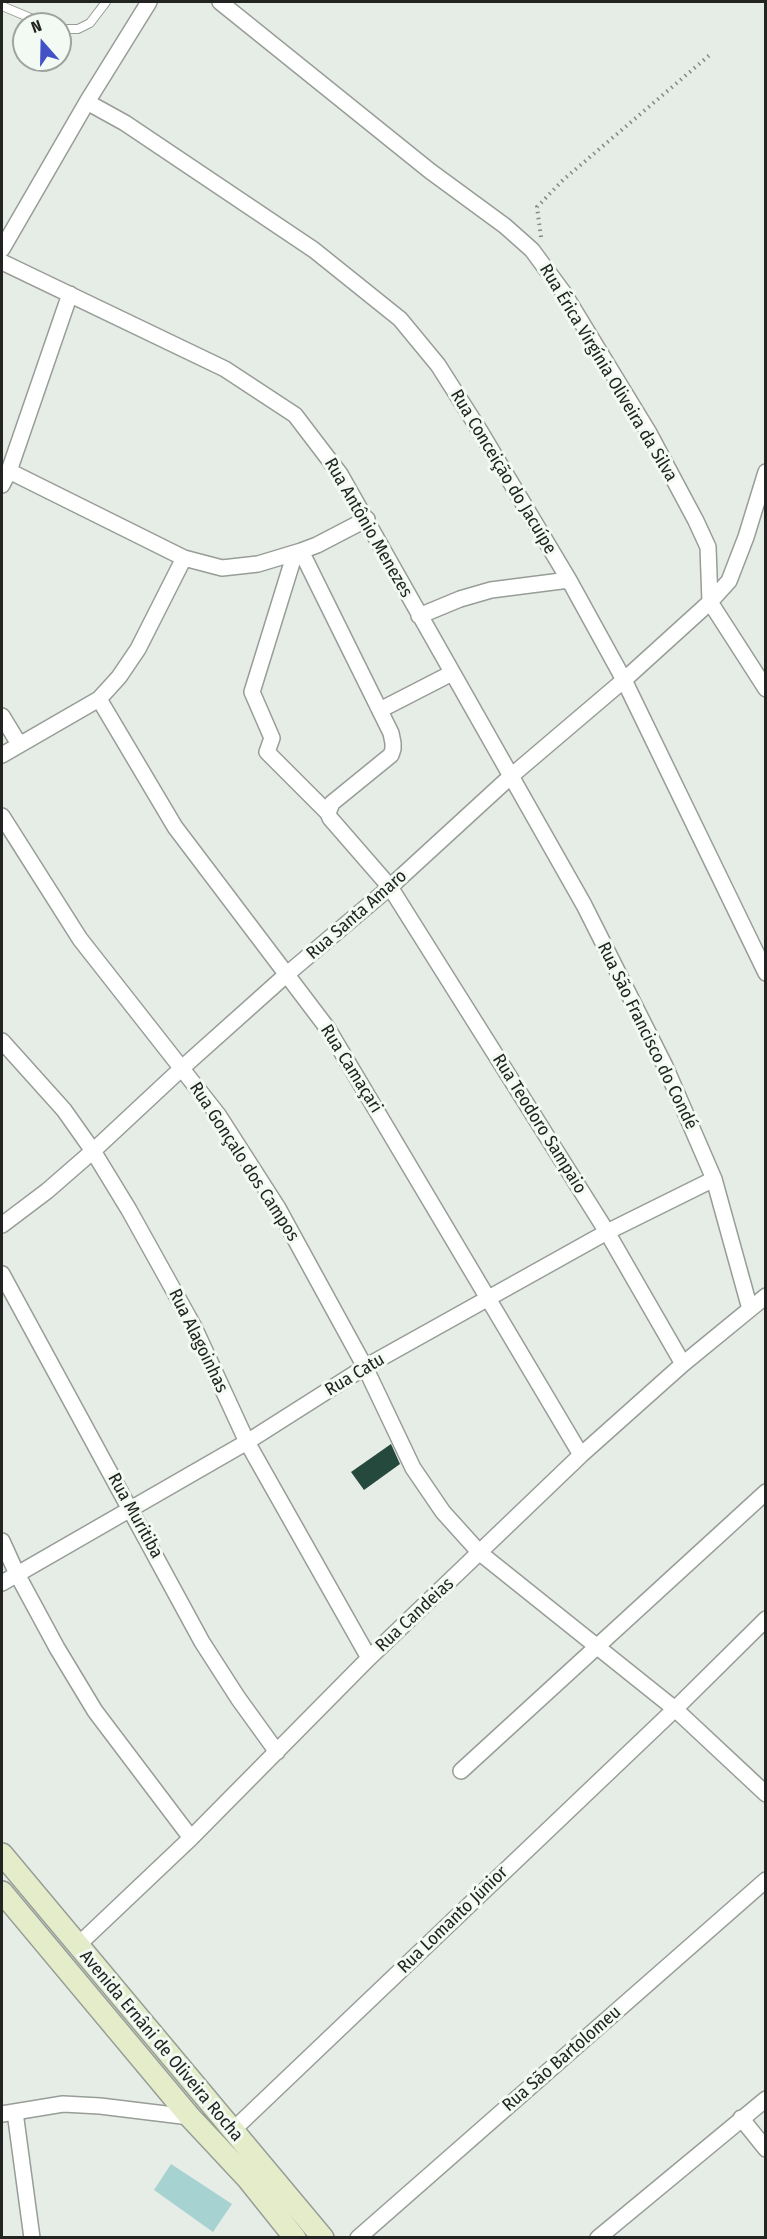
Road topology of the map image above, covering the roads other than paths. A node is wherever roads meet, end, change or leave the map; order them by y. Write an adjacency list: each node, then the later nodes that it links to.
1 (106, 2): 6 (lane)
2 (149, 2): 7 (street)
3 (220, 2): 17 (street, Rua Érica Virgínia Oliveira da Silva)
4 (2, 6): 5 (lane)
5 (16, 12)
6 (72, 28)
7 (87, 102): 8 (street); 16 (street, Rua Conceição do Jacuípe)
8 (2, 249)
9 (2, 262): 10 (street, Rua Antônio Menezes)
10 (70, 294): 12 (street); 13 (street, Rua Antônio Menezes)
11 (765, 472): 17 (street, Rua Santa Amaro)
12 (5, 478): 15 (street)
13 (366, 519): 14 (street); 18 (street, Rua Antônio Menezes)
14 (298, 552): 15 (street); 23 (street); 28 (street, Rua Teodoro Sampaio)
15 (184, 558): 22 (street)
16 (569, 580): 18 (street); 20 (street, Rua Conceição do Jacuípe)
17 (710, 602): 20 (street, Rua Santa Amaro); 21 (street)
18 (419, 616): 19 (street, Rua Antônio Menezes)
19 (452, 674): 23 (street); 27 (street, Rua Antônio Menezes)
20 (624, 680): 27 (street, Rua Santa Amaro); 31 (street, Rua Conceição do Jacuípe)
21 (765, 689)
22 (99, 699): 25 (street); 32 (street, Rua Camaçari)
23 (380, 710): 28 (street)
24 (2, 716): 25 (street)
25 (19, 744): 26 (street)
26 (2, 755)
27 (510, 777): 30 (street, Rua Santa Amaro); 36 (street, Rua São Francisco do Condé)
28 (328, 813): 30 (street, Rua Teodoro Sampaio)
29 (2, 816): 34 (street, Rua Gonçalo dos Campos)
30 (390, 887): 32 (street, Rua Santa Amaro); 38 (street, Rua Teodoro Sampaio)
31 (765, 973)
32 (286, 975): 34 (street, Rua Santa Amaro); 41 (street, Rua Camaçari)
33 (2, 1041): 35 (street, Rua Alagoinhas)
34 (182, 1068): 35 (street, Rua Santa Amaro); 44 (street, Rua Gonçalo dos Campos)
35 (93, 1151): 37 (street, Rua Santa Amaro); 45 (street, Rua Alagoinhas)
36 (714, 1179): 38 (street, Rua Catu); 42 (street, Rua São Francisco do Condé)
37 (2, 1225)
38 (606, 1232): 41 (street, Rua Catu); 43 (street, Rua Teodoro Sampaio)
39 (2, 1274): 48 (street, Rua Muritiba)
40 (765, 1296): 42 (street, Rua Candeias)
41 (488, 1298): 44 (street, Rua Catu); 46 (street, Rua Camaçari)
42 (750, 1309): 43 (street, Rua Candeias)
43 (683, 1364): 46 (street, Rua Candeias)
44 (365, 1367): 45 (street, Rua Catu); 50 (street, Rua Gonçalo dos Campos)
45 (247, 1442): 48 (street, Rua Catu); 55 (street, Rua Alagoinhas)
46 (581, 1455): 50 (street, Rua Candeias)
47 (765, 1492): 54 (street)
48 (131, 1509): 51 (street, Rua Catu); 57 (street, Rua Muritiba)
49 (2, 1541): 51 (street)
50 (480, 1553): 54 (street, Rua Gonçalo dos Campos); 55 (street, Rua Candeias)
51 (17, 1575): 52 (street, Rua Catu); 60 (street)
52 (2, 1583)
53 (765, 1618): 56 (street, Rua Lomanto Júnior)
54 (597, 1647): 56 (street, Rua Gonçalo dos Campos); 58 (street)
55 (369, 1659): 57 (street, Rua Candeias)
56 (675, 1709): 59 (street, Rua Gonçalo dos Campos); 69 (street, Rua Lomanto Júnior)
57 (277, 1752): 60 (street, Rua Candeias)
58 (461, 1771)
59 (765, 1794)
60 (191, 1838): 64 (street, Rua Candeias)
61 (2, 1854): 64 (main road, Avenida Ernâni de Oliveira Rocha)
62 (765, 1880): 74 (street, Rua São Bartolomeu)
63 (2, 1892): 67 (main road, Avenida Ernâni de Oliveira Rocha)
64 (77, 1947): 69 (main road, Avenida Ernâni de Oliveira Rocha)
65 (765, 2099): 68 (street)
66 (8, 2114): 67 (street); 71 (street)
67 (190, 2117): 72 (main road, Avenida Ernâni de Oliveira Rocha)
68 (741, 2118): 70 (street); 75 (street)
69 (232, 2131): 73 (main road, Avenida Ernâni de Oliveira Rocha)
70 (765, 2149)
71 (32, 2238)
72 (295, 2238)
73 (322, 2238)
74 (358, 2238)
75 (598, 2238)

